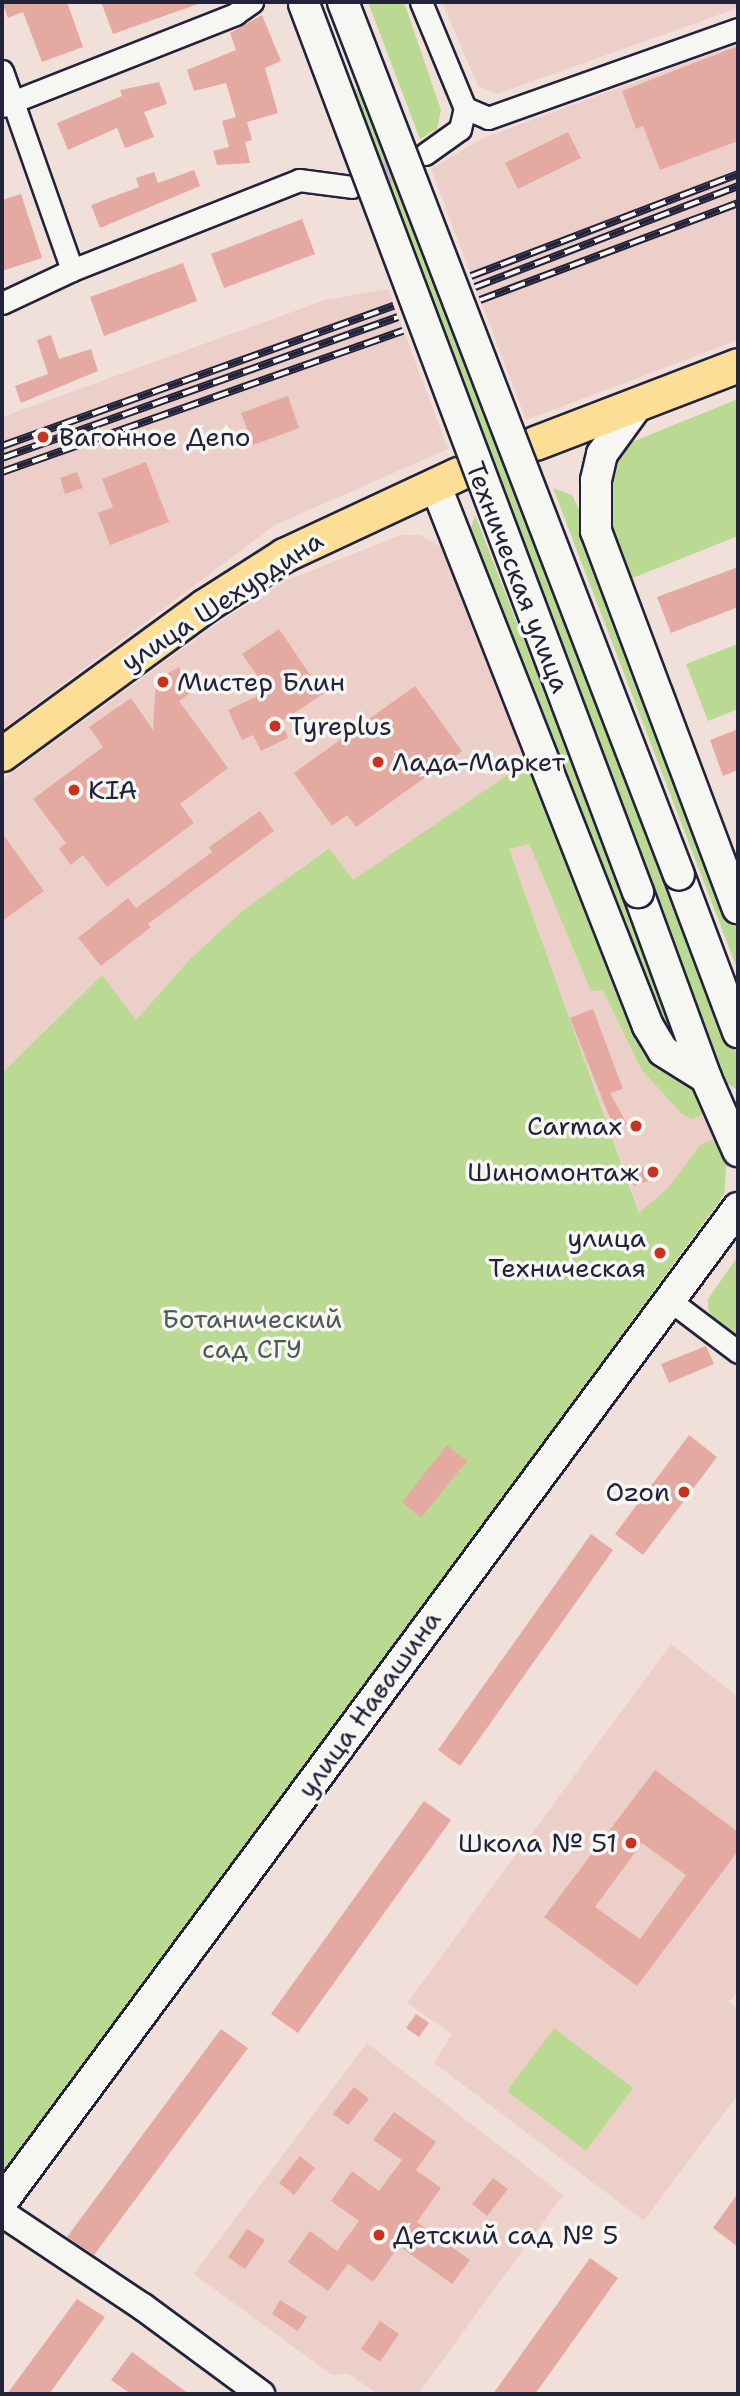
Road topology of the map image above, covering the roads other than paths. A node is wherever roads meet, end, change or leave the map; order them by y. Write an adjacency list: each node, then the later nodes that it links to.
1 (251, 2): 7 (street)
2 (344, 2): 19 (main road, Техническая улица, bridge)
3 (421, 2): 8 (street)
4 (304, 3): 20 (main road, Техническая улица, bridge)
5 (738, 29): 8 (street)
6 (2, 71): 7 (street)
7 (7, 103): 11 (street)
8 (465, 107): 9 (street)
9 (425, 154)
10 (352, 187): 11 (street)
11 (72, 270): 12 (street)
12 (2, 303)
13 (738, 365): 14 (main road)
14 (639, 403): 15 (main road); 18 (main road)
15 (535, 443)
16 (446, 479): 17 (main road, улица Шехурдина); 20 (main road)
17 (2, 754)
18 (738, 908)
19 (738, 1032)
20 (719, 1094): 21 (main road, Техническая улица)
21 (738, 1151)
22 (738, 1208): 23 (main road, улица Навашина)
23 (668, 1299): 24 (street); 25 (main road, улица Навашина)
24 (738, 1352)
25 (2, 2202)
26 (2, 2213): 27 (street)
27 (261, 2394)

